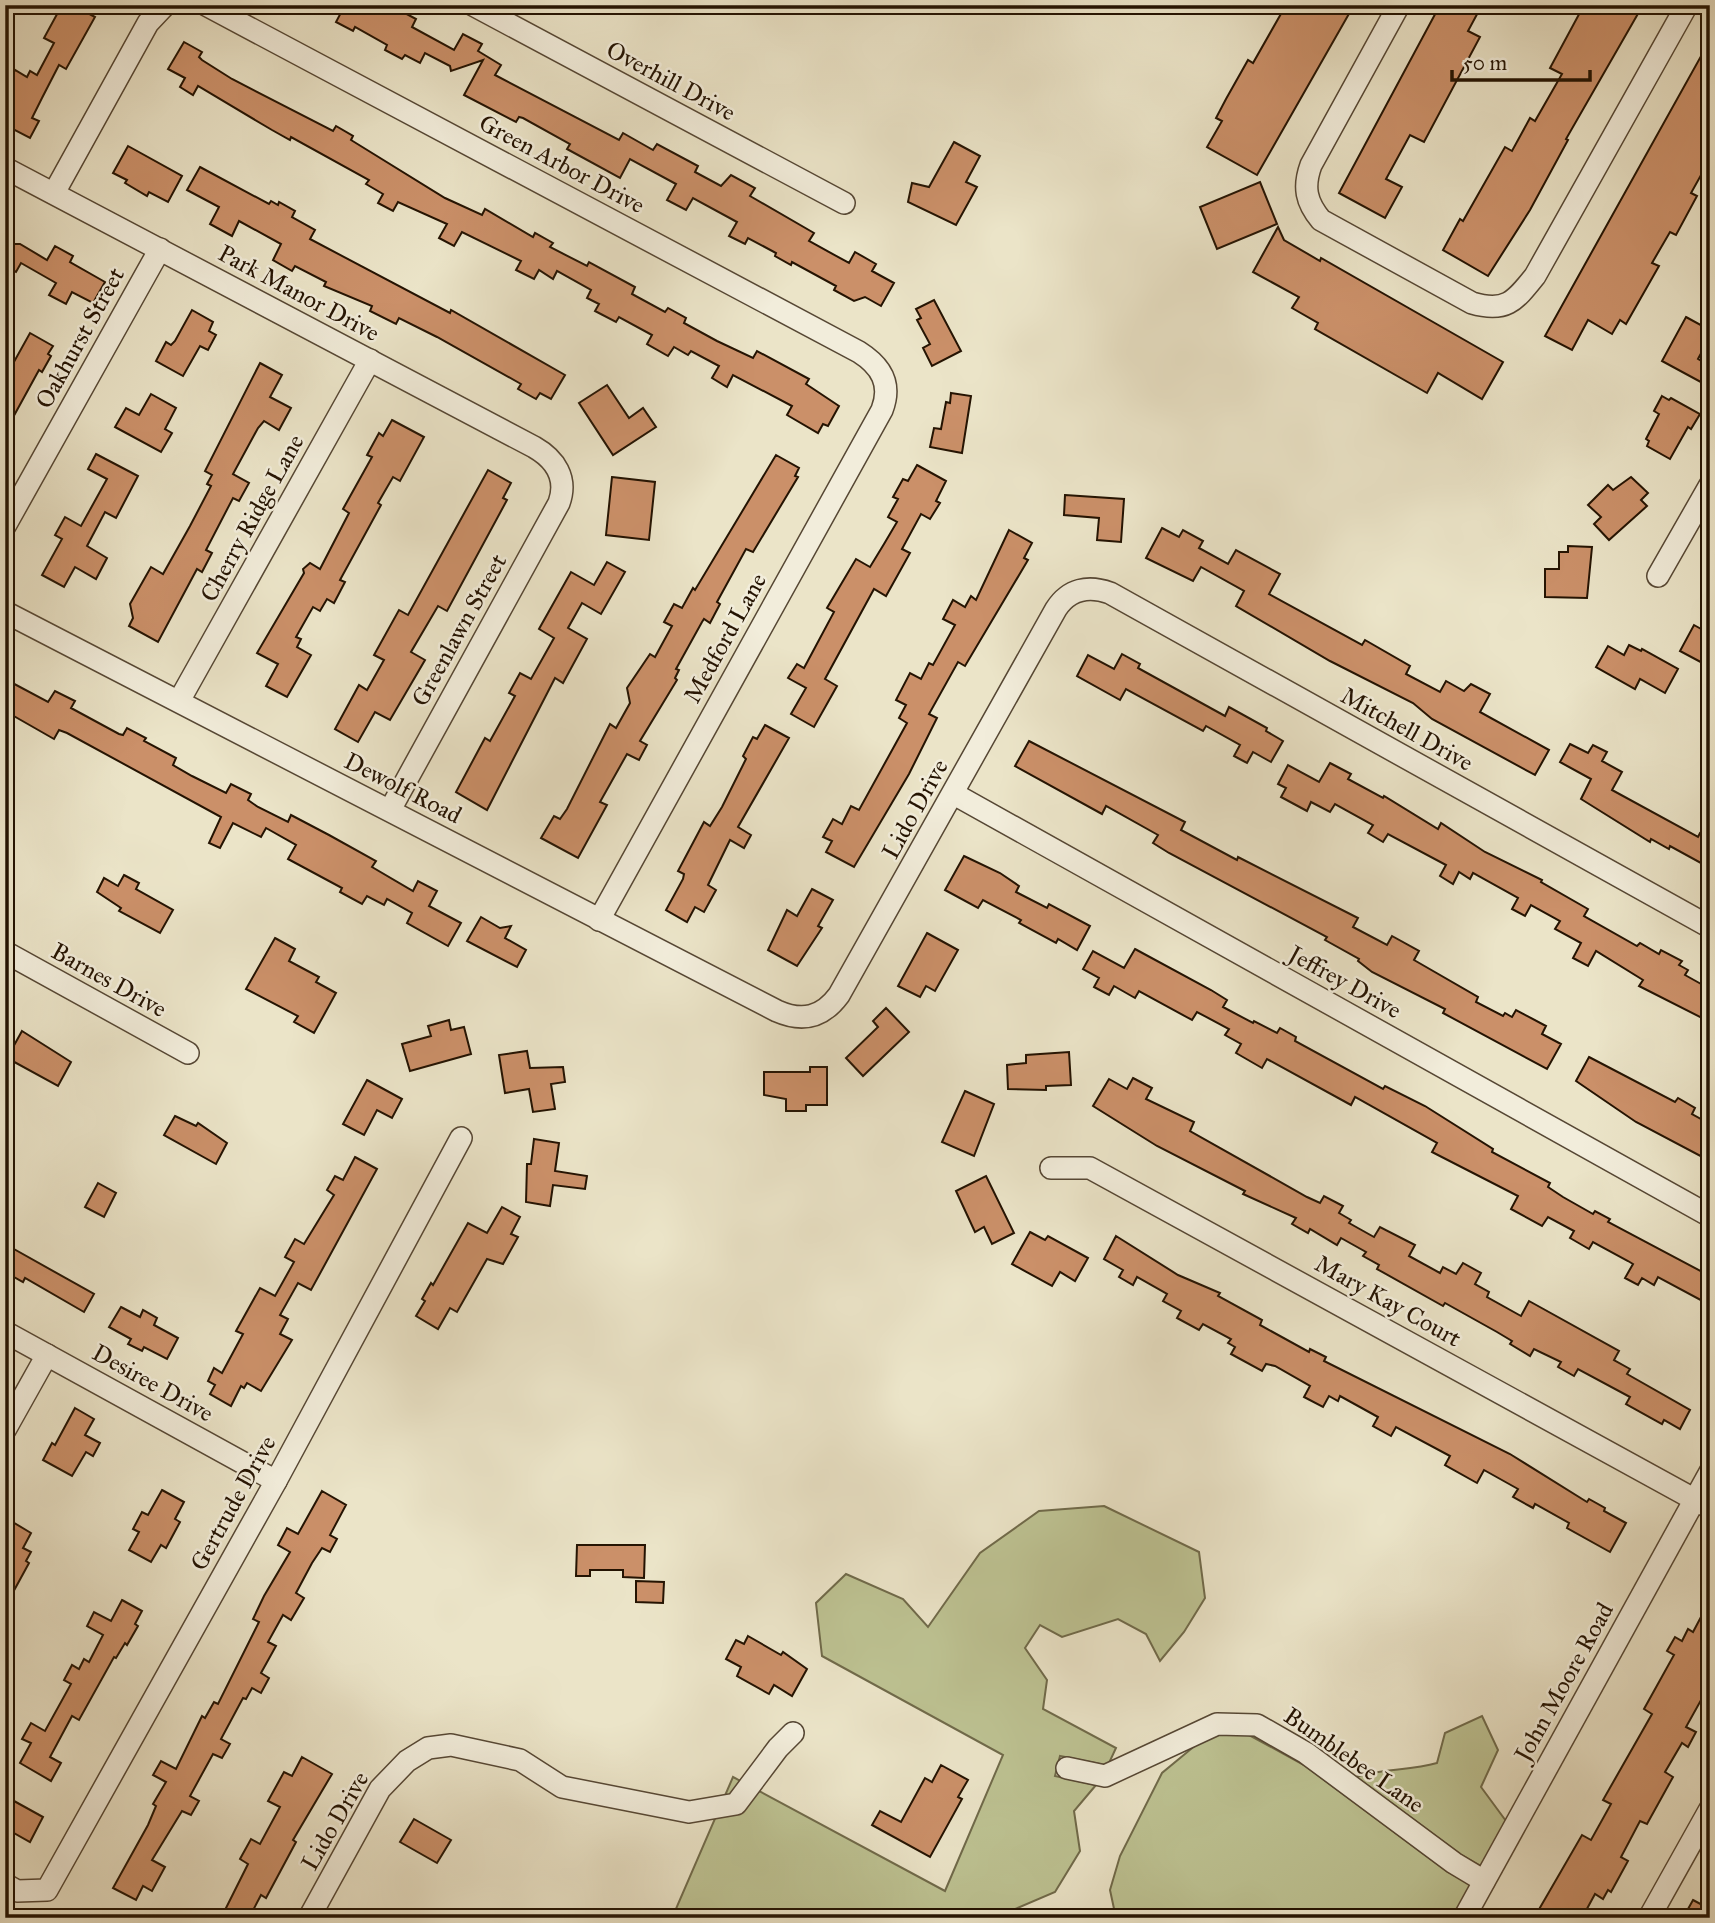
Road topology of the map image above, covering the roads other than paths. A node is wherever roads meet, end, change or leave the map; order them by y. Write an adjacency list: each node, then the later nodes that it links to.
1 (165, 5): 7 (street)
2 (206, 5): 11 (street, Green Arbor Drive)
3 (473, 5): 8 (street, Overhill Drive)
4 (1399, 5): 5 (street)
5 (1688, 5)
6 (5, 167): 7 (street, Park Manor Drive)
7 (54, 193): 9 (street, Park Manor Drive)
8 (844, 203)
9 (160, 249): 10 (street, Park Manor Drive); 14 (street, Oakhurst Street)
10 (370, 360): 12 (street, Park Manor Drive); 18 (street, Cherry Ridge Lane)
11 (885, 379): 21 (street, Medford Lane)
12 (560, 473): 20 (street, Greenlawn Street)
13 (1710, 485): 15 (street)
14 (5, 526)
15 (1658, 576)
16 (1076, 591): 19 (street, Lido Drive); 22 (street, Mitchell Drive)
17 (5, 612): 18 (street, Dewolf Road)
18 (179, 701): 20 (street, Dewolf Road)
19 (954, 794): 24 (street, Lido Drive); 28 (street, Jeffrey Drive)
20 (390, 810): 21 (street, Dewolf Road)
21 (600, 920): 24 (street, Dewolf Road)
22 (1710, 927)
23 (5, 952): 25 (street, Barnes Drive)
24 (777, 1011)
25 (188, 1053)
26 (461, 1138): 33 (street, Gertrude Drive)
27 (1051, 1168): 34 (street, Mary Kay Court)
28 (1710, 1216)
29 (5, 1332): 30 (street, Desiree Drive)
30 (47, 1355): 31 (street); 33 (street, Desiree Drive)
31 (5, 1430)
32 (1710, 1472): 34 (street, John Moore Road)
33 (276, 1481): 39 (street, Gertrude Drive)
34 (1702, 1504): 38 (street, John Moore Road)
35 (793, 1733): 40 (street, Lido Drive)
36 (1066, 1768): 38 (street, Bumblebee Lane)
37 (1710, 1809): 42 (street)
38 (1484, 1881): 41 (street, John Moore Road)
39 (5, 1884)
40 (309, 1918)
41 (1464, 1918)
42 (1649, 1918)

